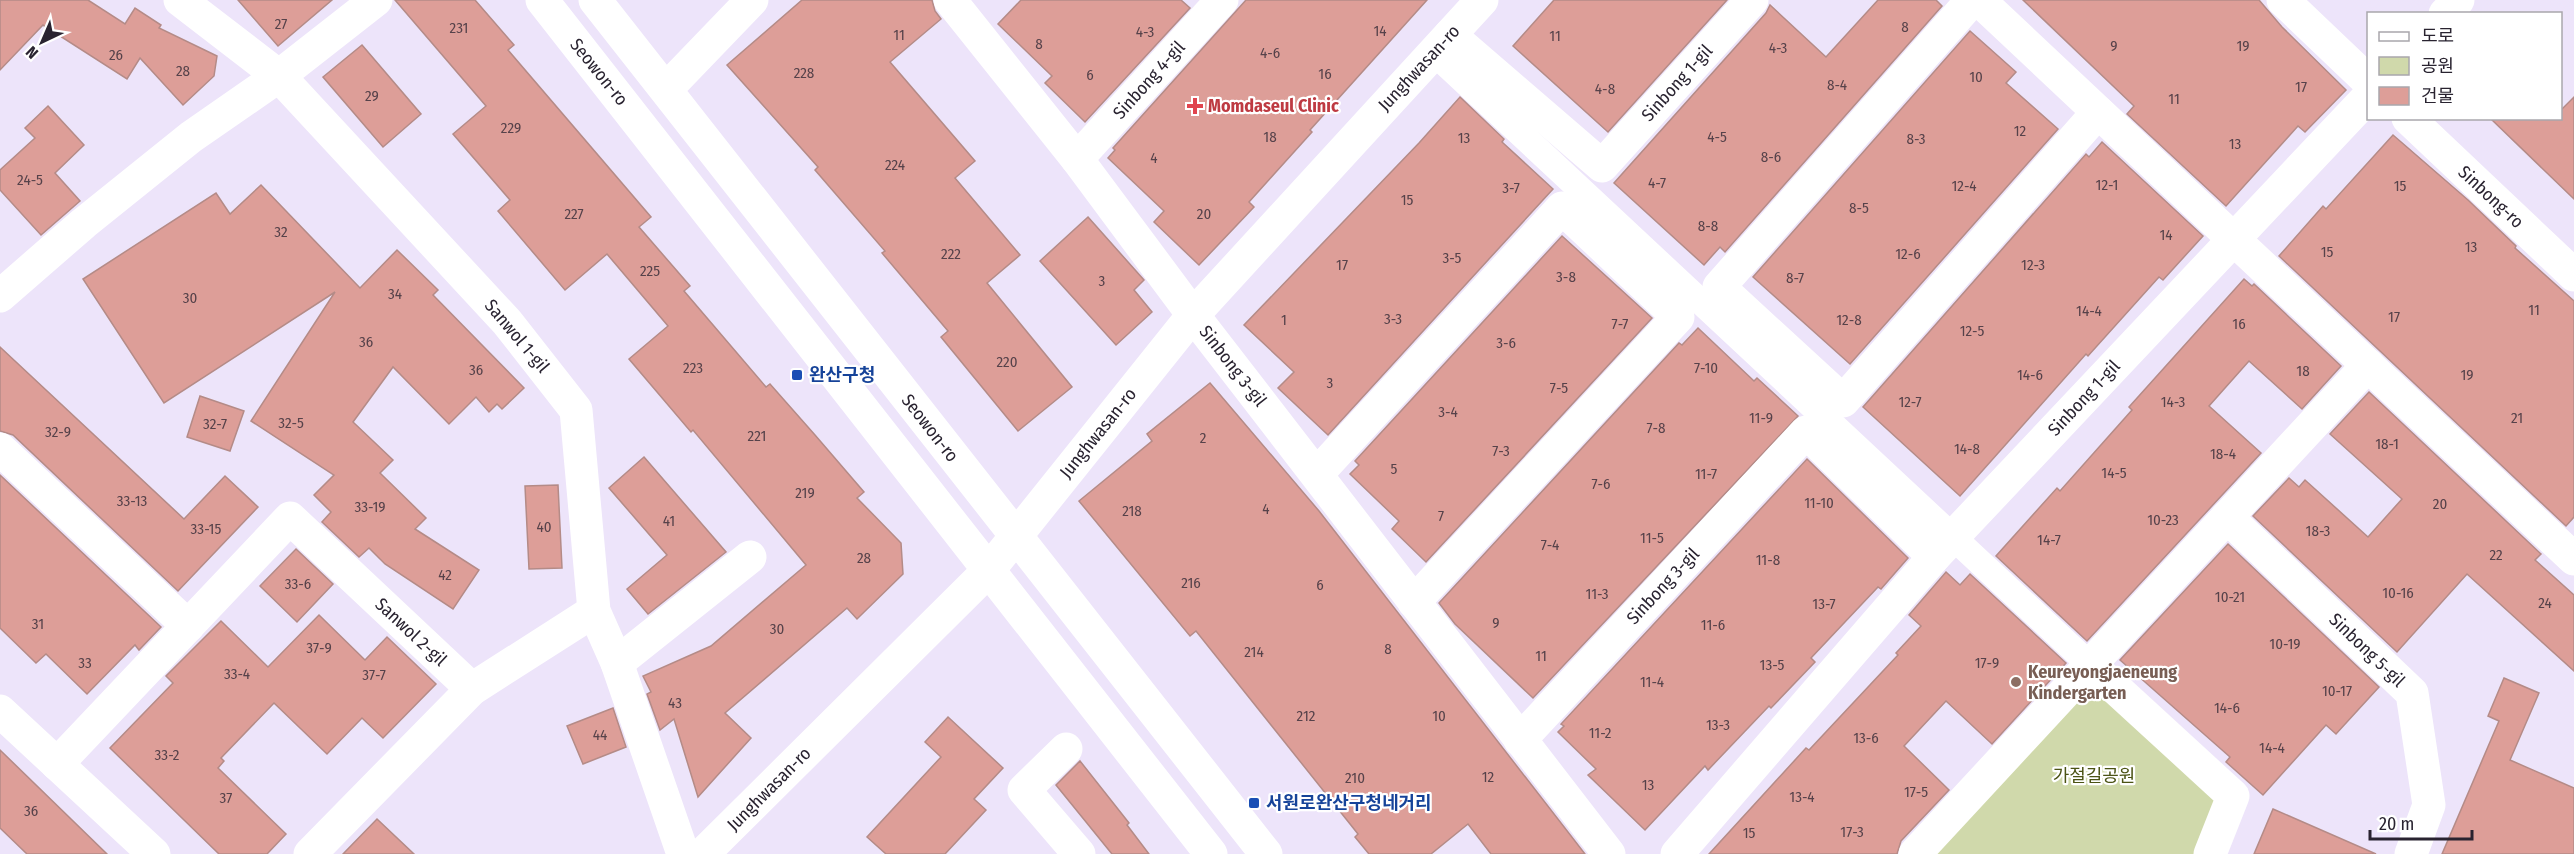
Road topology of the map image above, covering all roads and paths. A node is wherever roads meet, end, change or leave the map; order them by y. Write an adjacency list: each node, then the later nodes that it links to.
1 (180, 0): 16 (street, Sanwol 1-gil)
2 (376, 0): 16 (street)
3 (542, 0): 35 (street, Seowon-ro)
4 (595, 0): 31 (street, Seowon-ro)
5 (752, 0): 17 (street)
6 (1222, 0): 22 (street, Sinbong 4-gil)
7 (1482, 0): 15 (street, Junghwasan-ro)
8 (1752, 0): 15 (street, Sinbong 1-gil)
9 (1972, 0): 20 (street)
10 (1979, 0): 20 (street)
11 (2283, 0): 18 (street)
12 (2458, 0): 14 (street)
13 (967, 7): 22 (street)
14 (2447, 12)
15 (1442, 43): 26 (street, Junghwasan-ro); 40 (street)
16 (279, 76): 25 (street); 37 (street, Sanwol 1-gil)
17 (676, 79)
18 (2367, 80)
19 (2367, 99): 23 (street, Sinbong 1-gil)
20 (2098, 112): 23 (street)
21 (2410, 120): 24 (street, Sinbong-ro)
22 (1077, 159): 26 (street)
23 (2234, 239): 27 (street); 33 (street, Sinbong 1-gil)
24 (2574, 275)
25 (0, 296)
26 (1193, 315): 29 (street, Sinbong 3-gil); 31 (street, Junghwasan-ro)
27 (2368, 365): 30 (street); 34 (street)
28 (0, 449): 38 (street)
29 (1317, 474): 36 (street, Sinbong 3-gil); 36 (street)
30 (2228, 517): 40 (street); 57 (street, Sinbong 5-gil)
31 (1015, 537): 35 (street, Junghwasan-ro); 52 (street, Seowon-ro)
32 (750, 557): 39 (street)
33 (1934, 557): 43 (street, Sinbong 3-gil); 54 (street)
34 (2574, 559)
35 (988, 571): 49 (street, Junghwasan-ro); 51 (street, Seowon-ro)
36 (1414, 603): 43 (street, Sinbong 3-gil)
37 (594, 611): 39 (street, Sanwol 1-gil); 41 (street)
38 (188, 626): 41 (street, Sanwol 2-gil); 45 (street, Sanwol 2-gil)
39 (617, 663): 48 (street, Sanwol 1-gil)
40 (2089, 664): 55 (street); 56 (street)
41 (472, 689): 47 (street)
42 (0, 711): 45 (street)
43 (1520, 740): 53 (street, Sinbong 3-gil)
44 (1066, 749): 50 (street)
45 (57, 764): 46 (street)
46 (143, 850)
47 (310, 854)
48 (683, 854)
49 (703, 854)
50 (1080, 854)
51 (1211, 854)
52 (1266, 854)
53 (1609, 854)
54 (1677, 854)
55 (1915, 854)
56 (2210, 854)
57 (2411, 854)

